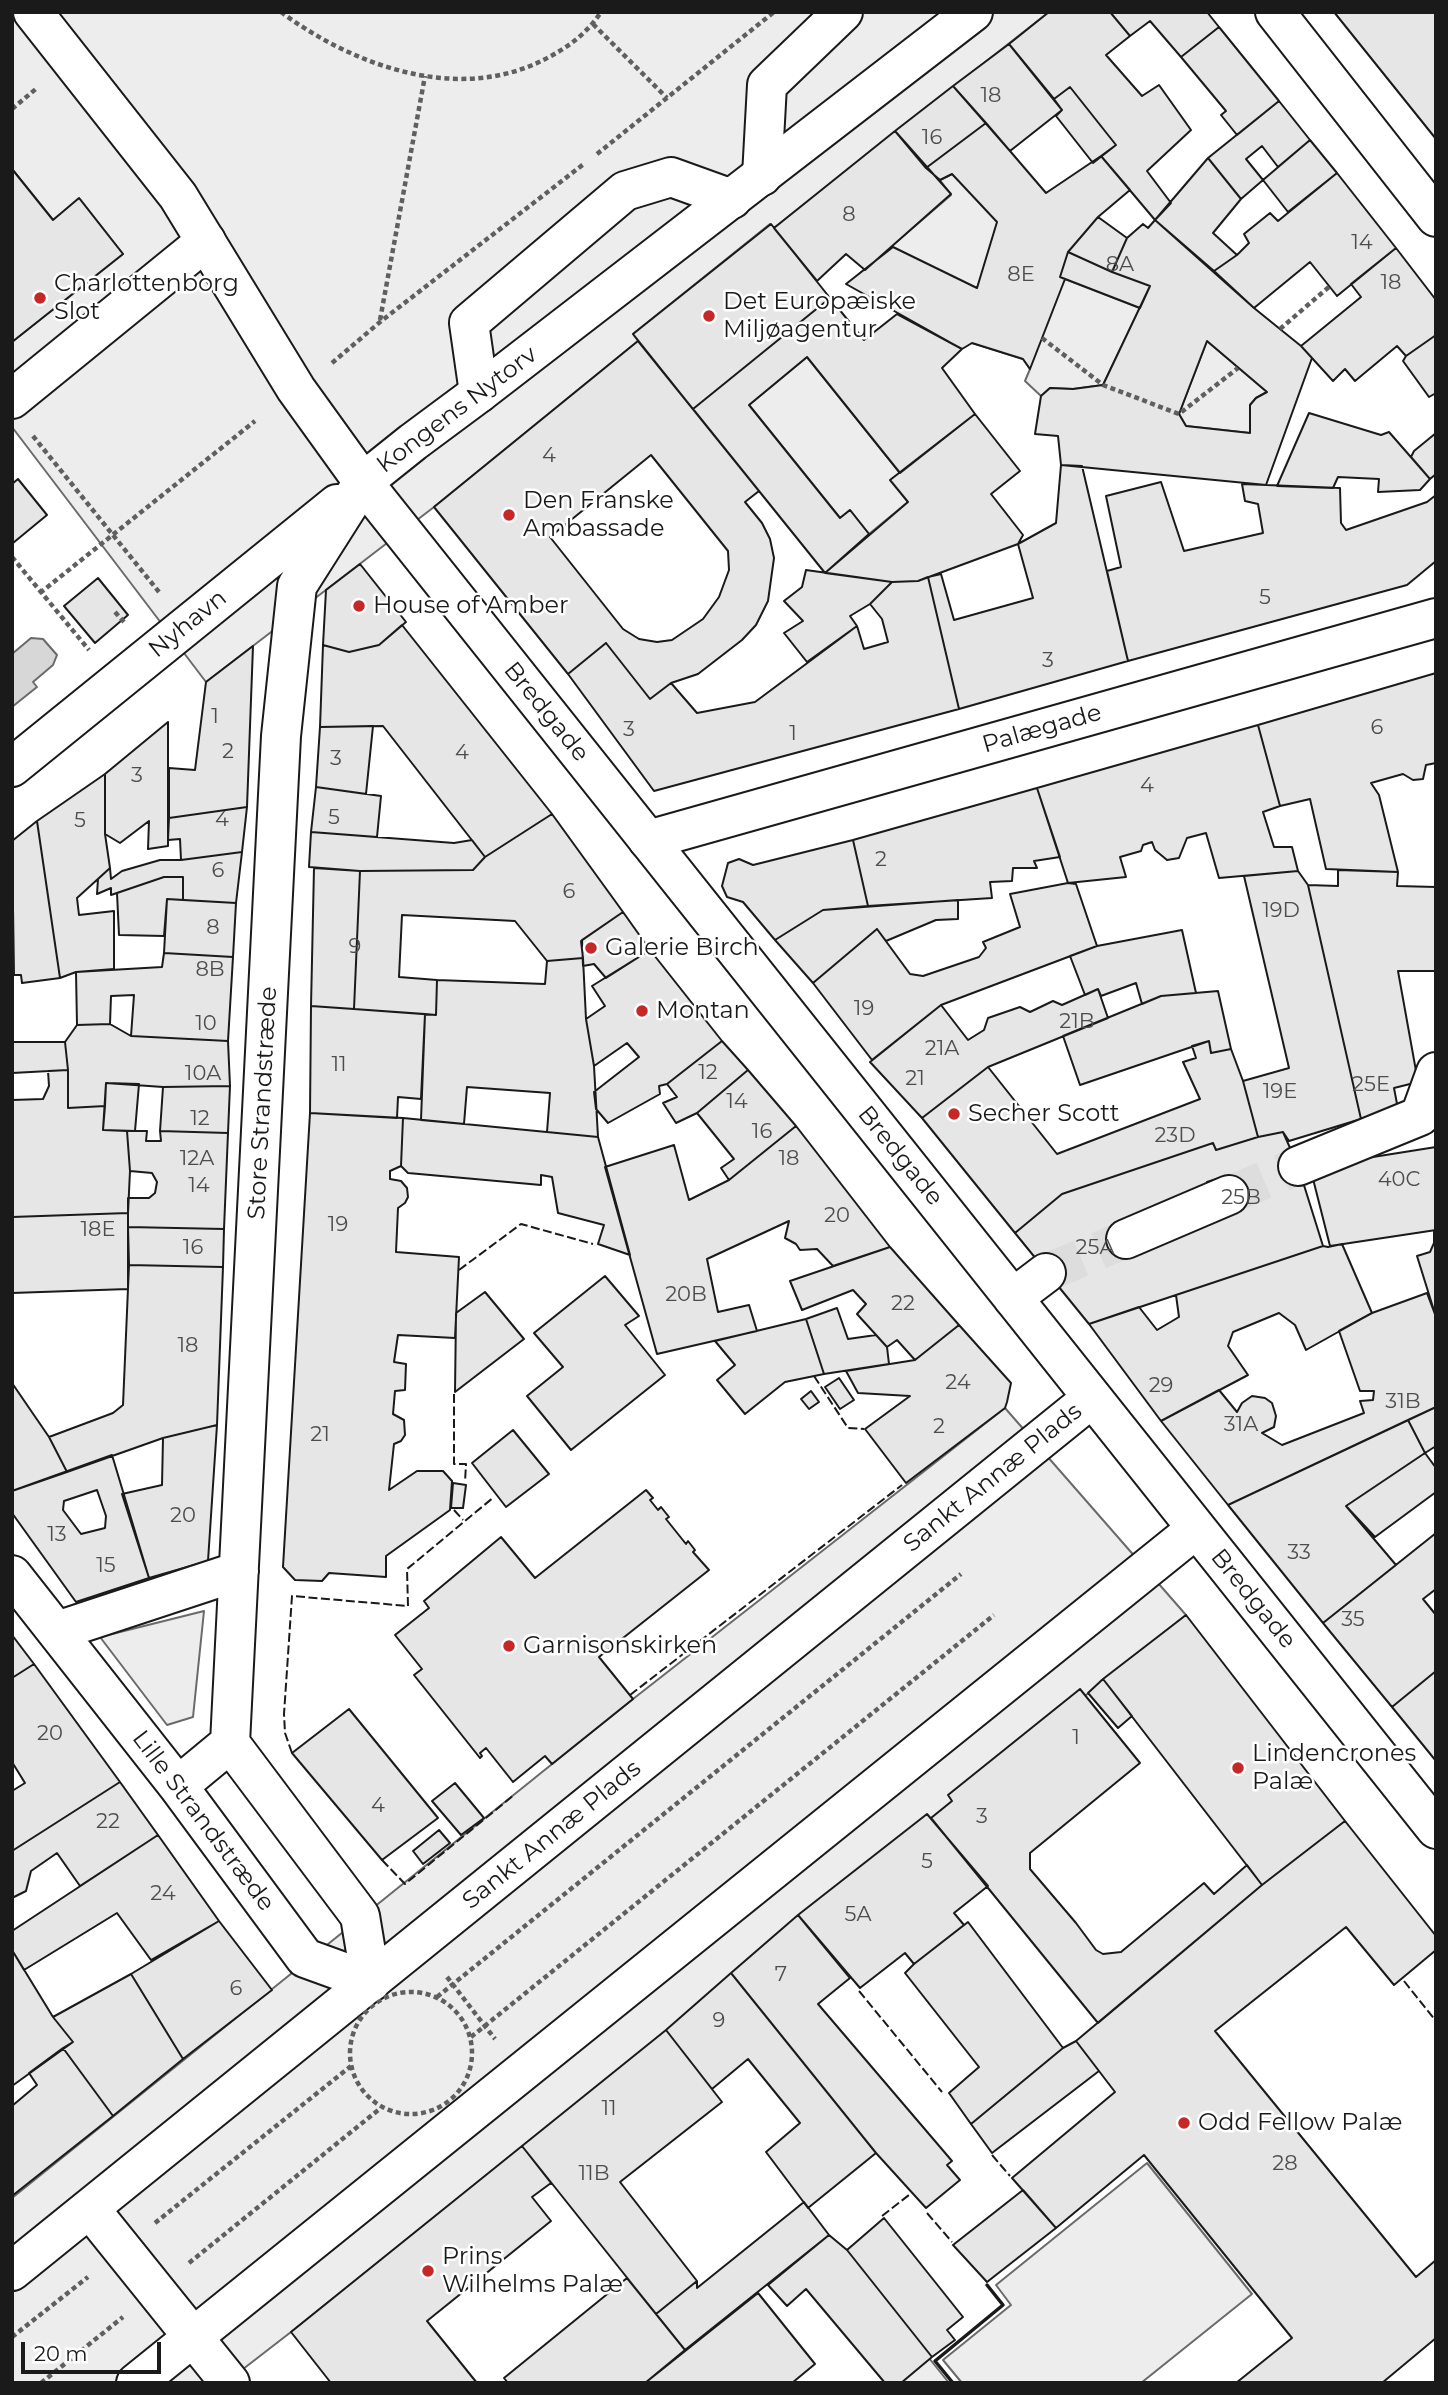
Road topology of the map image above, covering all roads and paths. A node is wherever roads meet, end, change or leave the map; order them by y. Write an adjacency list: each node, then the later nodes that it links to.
1 (33, 12): 14 (street, Kongens Nytorv)
2 (281, 12): 9 (path)
3 (601, 12): 8 (path)
4 (774, 12): 10 (path)
5 (844, 12): 11 (street)
6 (973, 12): 11 (street, Kongens Nytorv)
7 (1275, 12): 13 (street)
8 (593, 24): 9 (path); 10 (path)
9 (425, 76): 16 (path)
10 (667, 99): 16 (path)
11 (762, 176): 12 (street, Kongens Nytorv)
12 (732, 199): 21 (street, Kongens Nytorv); 21 (street)
13 (1436, 217)
14 (206, 241): 22 (street); 24 (street, Kongens Nytorv)
15 (1329, 286): 17 (path)
16 (380, 322): 19 (path)
17 (1280, 329)
18 (1042, 338): 20 (path)
19 (332, 363)
20 (1238, 368)
21 (479, 393): 24 (street, Kongens Nytorv)
22 (21, 415): 25 (path)
23 (256, 421): 25 (path)
24 (363, 482): 31 (street, Nyhavn); 34 (street, Bredgade); 43 (street, Store Strandstræde)
25 (112, 534): 27 (path); 31 (path)
26 (12, 557): 27 (path)
27 (40, 593): 32 (path)
28 (116, 612): 30 (path)
29 (1436, 618): 34 (street, Palægade)
30 (125, 625)
31 (186, 626): 32 (street, Nyhavn)
32 (117, 682): 33 (street, Nyhavn)
33 (12, 767)
34 (648, 840): 40 (street, Bredgade)
35 (1436, 1072): 36 (street)
36 (1298, 1166)
37 (1229, 1195): 38 (street)
38 (1126, 1239)
39 (1046, 1273): 40 (street)
40 (1013, 1298): 41 (street, Bredgade)
41 (1092, 1398): 42 (street, Bredgade); 51 (street, Sankt Annæ Plads)
42 (1196, 1529): 50 (street, Bredgade); 58 (street)
43 (239, 1571): 47 (street); 48 (street, Store Strandstræde)
44 (961, 1574): 53 (path)
45 (12, 1575): 47 (street, Lille Strandstræde)
46 (994, 1615): 55 (path)
47 (57, 1631): 49 (street, Lille Strandstræde)
48 (230, 1743): 49 (street); 52 (street)
49 (178, 1786): 52 (street, Lille Strandstræde)
50 (1436, 1829)
51 (421, 1942): 52 (street, Sankt Annæ Plads); 53 (path)
52 (371, 1982): 60 (street, Sankt Annæ Plads)
53 (453, 1984): 54 (path); 55 (path)
54 (437, 1997): 56 (path); 57 (path)
55 (485, 2026): 56 (path); 58 (path)
56 (471, 2037): 59 (path)
57 (351, 2066): 59 (path); 61 (path)
58 (521, 2073): 65 (street)
59 (382, 2107): 63 (path)
60 (90, 2209): 61 (street); 62 (street, Sankt Annæ Plads)
61 (123, 2249): 63 (street); 64 (path)
62 (12, 2271)
63 (156, 2290): 65 (street); 66 (path)
64 (12, 2337)
65 (193, 2337): 67 (street); 68 (street)
66 (41, 2383)
67 (136, 2383)
68 (230, 2383)

